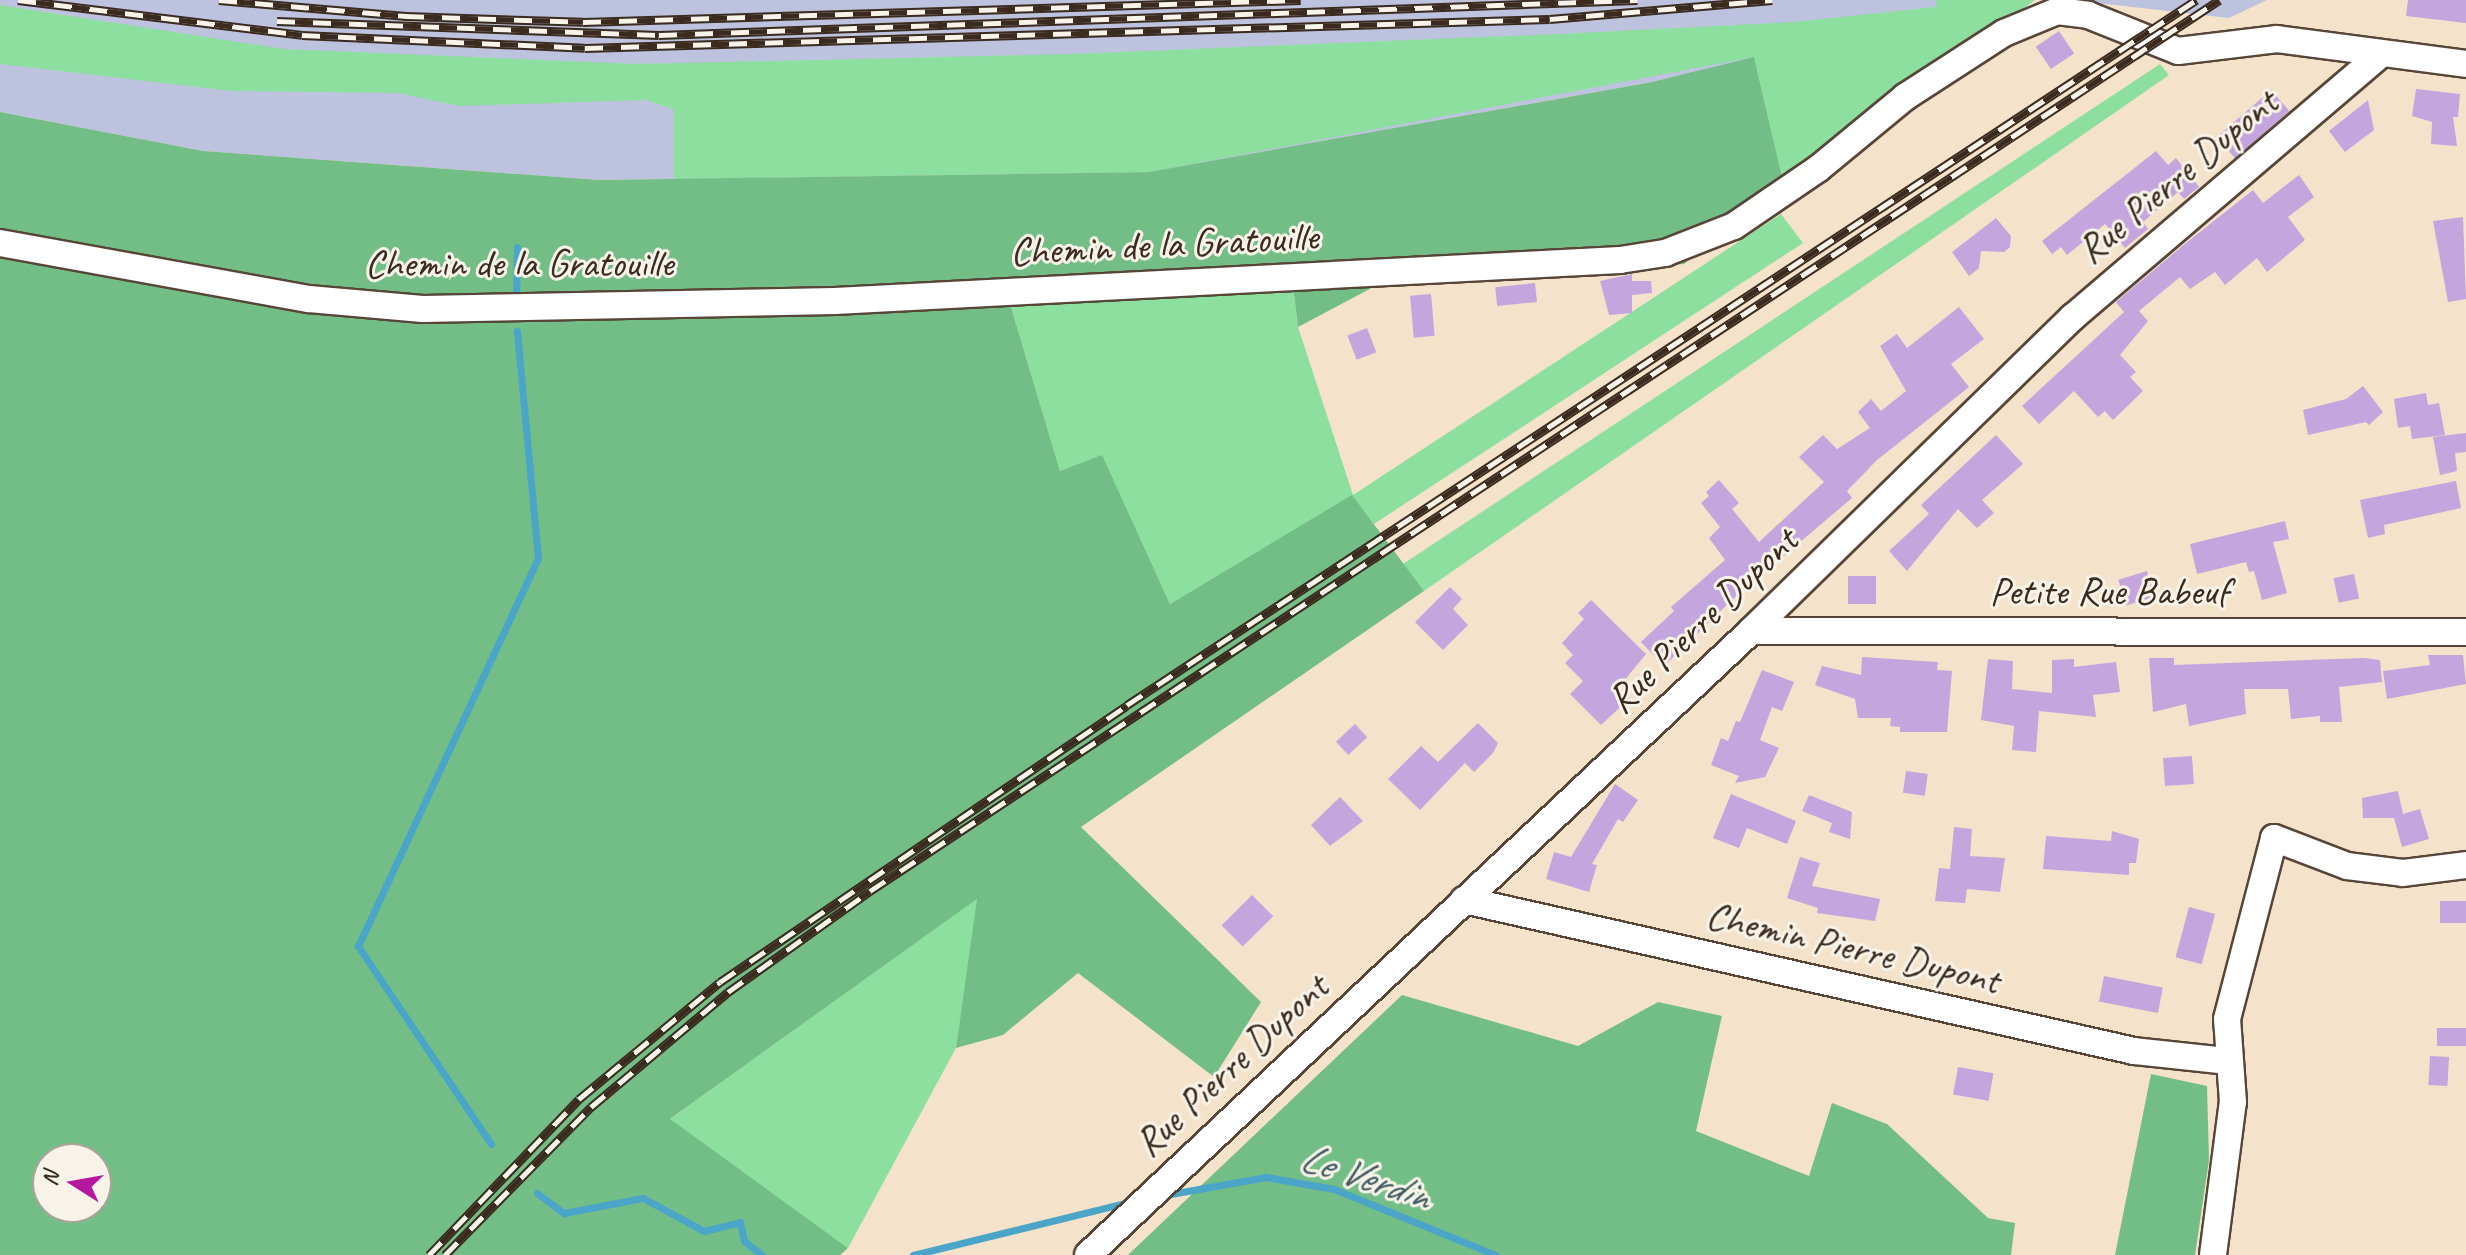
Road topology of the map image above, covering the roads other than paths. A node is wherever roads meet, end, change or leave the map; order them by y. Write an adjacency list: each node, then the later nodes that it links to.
1 (2381, 54): 2 (street, Chemin de la Gratouille); 3 (street, Chemin de la Gratouille); 4 (street, Rue Pierre Dupont)
2 (2466, 64)
3 (0, 243)
4 (1751, 631): 5 (street, Petite Rue Babeuf); 7 (street, Rue Pierre Dupont)
5 (2466, 632)
6 (2466, 865): 8 (street)
7 (1464, 900): 8 (street, Chemin Pierre Dupont); 9 (street, Rue Pierre Dupont)
8 (2227, 1061): 10 (street)
9 (1088, 1255)
10 (2213, 1255)

